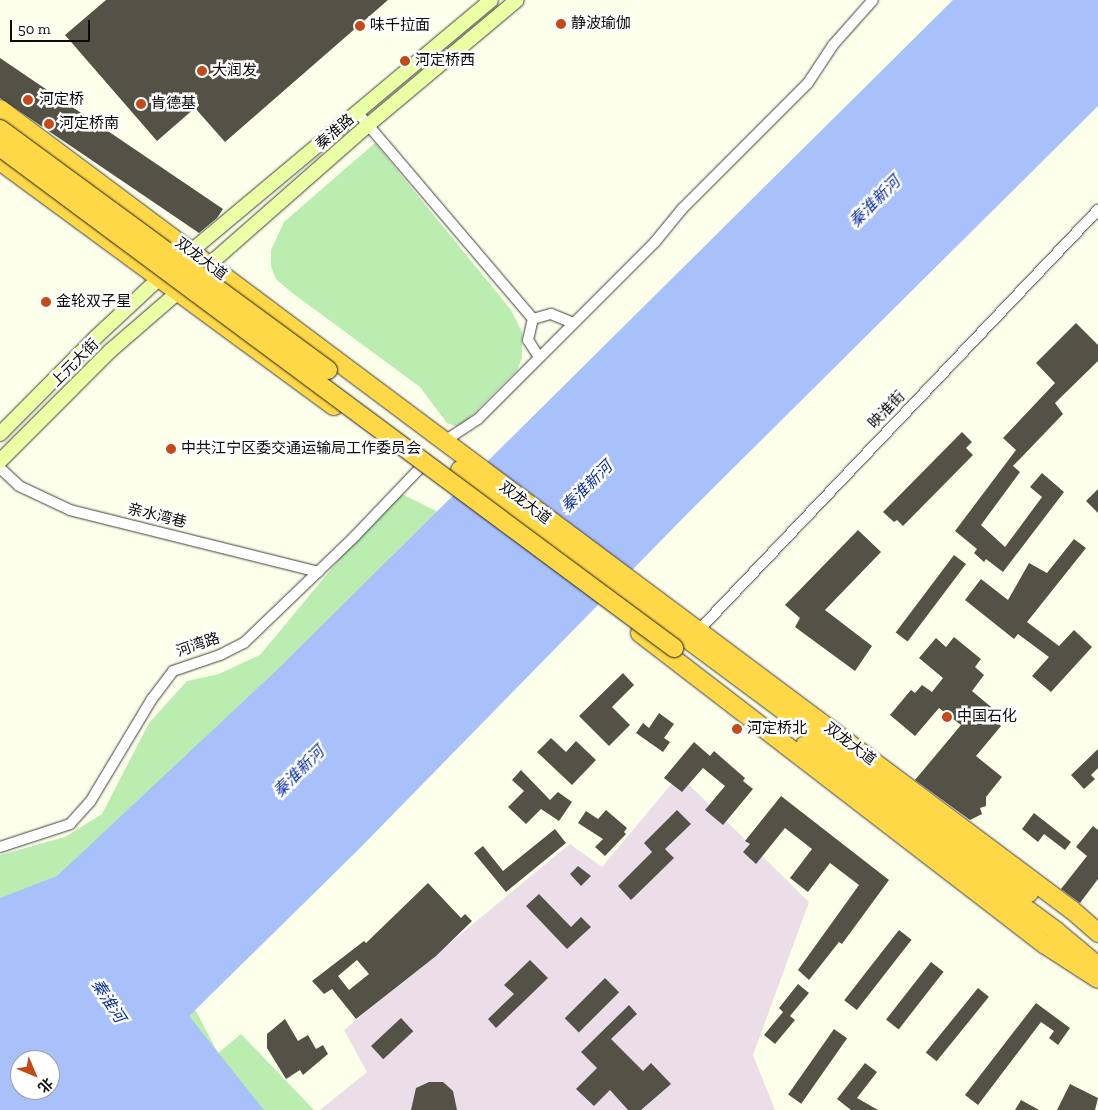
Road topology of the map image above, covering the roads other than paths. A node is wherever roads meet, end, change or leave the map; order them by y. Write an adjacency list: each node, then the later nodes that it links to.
1 (491, 0): 5 (main road, 秦淮路)
2 (517, 0): 6 (main road, 秦淮路)
3 (872, 0): 16 (street)
4 (0, 109): 11 (highway, 双龙大道)
5 (357, 112): 6 (street); 11 (main road, 秦淮路)
6 (368, 125): 12 (main road, 秦淮路); 15 (street)
7 (0, 129): 24 (highway, bridge)
8 (0, 147): 24 (highway, bridge)
9 (0, 160): 13 (highway)
10 (1098, 210): 24 (street, 映淮街)
11 (191, 251): 12 (highway, 双龙大道); 13 (main road, 秦淮路)
12 (209, 265): 14 (main road, 秦淮路); 19 (highway, 双龙大道)
13 (158, 279): 14 (highway); 18 (main road, 上元大街)
14 (178, 293): 20 (main road, 上元大街); 22 (highway)
15 (534, 319): 16 (street); 17 (street)
16 (573, 323): 17 (street)
17 (539, 357): 19 (street)
18 (0, 434)
19 (447, 446): 24 (highway, 双龙大道)
20 (0, 461)
21 (0, 468): 23 (street, 亲水湾巷)
22 (424, 471): 23 (street, 河湾路); 29 (highway)
23 (318, 572): 25 (street, 河湾路)
24 (685, 639): 26 (highway, 双龙大道); 27 (highway); 28 (highway)
25 (0, 847)
26 (1098, 932)
27 (1098, 944)
28 (1098, 966)
29 (1098, 980)

